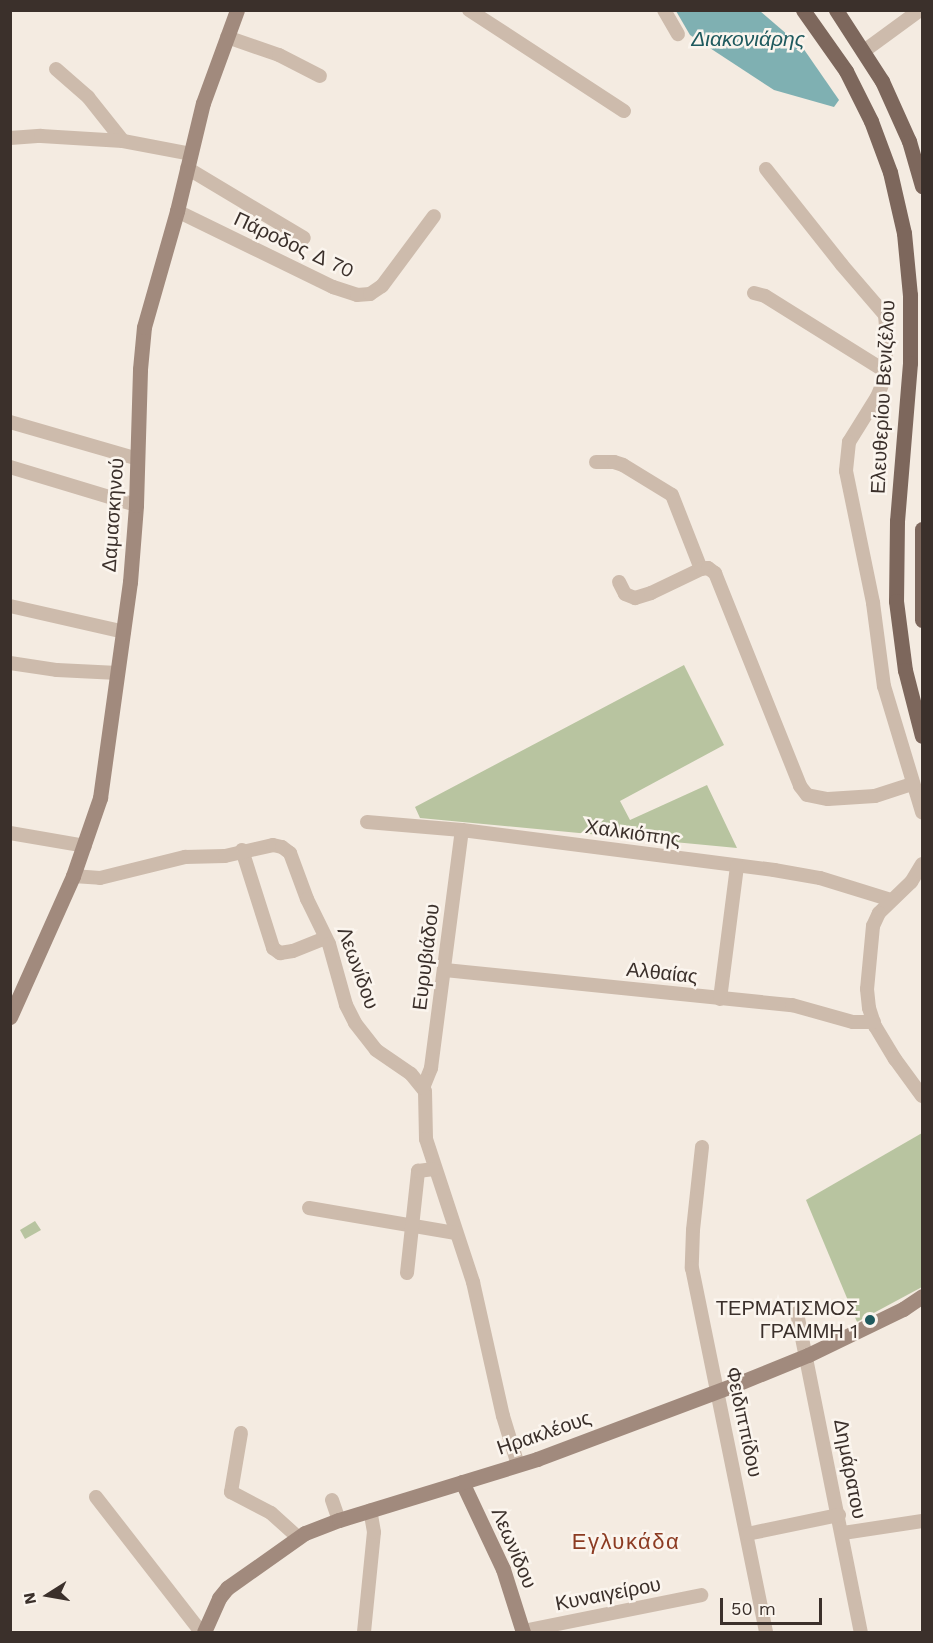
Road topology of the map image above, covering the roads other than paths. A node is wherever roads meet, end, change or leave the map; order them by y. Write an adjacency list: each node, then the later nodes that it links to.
1 (237, 10): 8 (main road, Δαμασκηνού)
2 (469, 10): 12 (street)
3 (664, 10): 7 (street)
4 (803, 10): 36 (main road, Ελευθερίου Βενιζέλου)
5 (836, 10): 9 (main road)
6 (920, 10): 9 (street)
7 (678, 34)
8 (226, 37): 11 (street); 15 (main road, Δαμασκηνού)
9 (864, 51): 17 (main road)
10 (56, 69): 14 (street)
11 (320, 76)
12 (624, 111)
13 (10, 138): 14 (street)
14 (123, 141): 15 (street)
15 (189, 161): 18 (main road, Δαμασκηνού); 20 (street)
16 (766, 169): 22 (street)
17 (922, 186)
18 (177, 211): 19 (street, Πάροδος Δ 70); 24 (main road, Δαμασκηνού)
19 (434, 216)
20 (304, 238)
21 (754, 293): 22 (street)
22 (885, 370): 37 (street)
23 (10, 423): 24 (street)
24 (138, 459): 27 (main road, Δαμασκηνού)
25 (596, 462): 29 (street)
26 (10, 466): 27 (street)
27 (136, 505): 33 (main road, Δαμασκηνού)
28 (922, 530): 32 (main road)
29 (701, 569): 30 (street); 37 (street)
30 (620, 582)
31 (10, 606): 33 (street)
32 (922, 620)
33 (124, 632): 35 (main road, Δαμασκηνού)
34 (10, 663): 35 (street)
35 (118, 673): 42 (main road, Δαμασκηνού)
36 (922, 736)
37 (913, 784): 38 (street)
38 (922, 812)
39 (367, 822): 40 (street, Χαλκιόπης)
40 (462, 830): 45 (street, Χαλκιόπης); 49 (street, Ευρυβιάδου)
41 (10, 833): 42 (street)
42 (84, 846): 46 (main road, Δαμασκηνού)
43 (243, 850): 46 (street, Λεωνίδου); 48 (street, Λεωνίδου); 48 (street)
44 (922, 864): 47 (street)
45 (737, 866): 47 (street, Χαλκιόπης); 50 (street)
46 (73, 876): 51 (main road, Δαμασκηνού)
47 (891, 900): 52 (street)
48 (326, 938): 53 (street, Λεωνίδου)
49 (445, 970): 50 (street, Αλθαίας); 53 (street, Ευρυβιάδου)
50 (720, 999): 52 (street, Αλθαίας)
51 (10, 1017)
52 (874, 1023): 54 (street)
53 (423, 1088): 56 (street)
54 (922, 1096)
55 (702, 1147): 64 (street, Φειδιππίδου)
56 (434, 1169): 58 (street); 59 (street)
57 (309, 1208): 58 (street)
58 (412, 1226): 59 (street); 60 (street)
59 (456, 1233): 66 (street)
60 (407, 1273)
61 (922, 1296): 63 (main road, Ηρακλέους)
62 (797, 1313): 63 (street, Δημάρατου)
63 (808, 1355): 64 (main road, Ηρακλέους); 71 (street, Δημάρατου)
64 (718, 1391): 66 (main road, Ηρακλέους); 75 (street, Φειδιππίδου)
65 (241, 1433): 76 (street)
66 (518, 1465): 67 (main road, Ηρακλέους)
67 (462, 1482): 70 (main road, Ηρακλέους); 80 (main road, Λεωνίδου)
68 (96, 1497): 78 (street)
69 (332, 1500): 72 (street)
70 (370, 1510): 72 (main road, Ηρακλέους); 79 (street)
71 (839, 1515): 74 (street, Δημάρατου); 75 (street)
72 (339, 1520): 76 (main road, Ηρακλέους)
73 (922, 1521): 74 (street)
74 (843, 1533): 82 (street, Δημάρατου)
75 (747, 1534): 81 (street, Φειδιππίδου)
76 (298, 1537): 78 (main road, Ηρακλέους)
77 (701, 1595): 80 (street, Κυναιγείρου)
78 (203, 1632)
79 (364, 1632)
80 (523, 1632)
81 (766, 1632)
82 (861, 1632)

